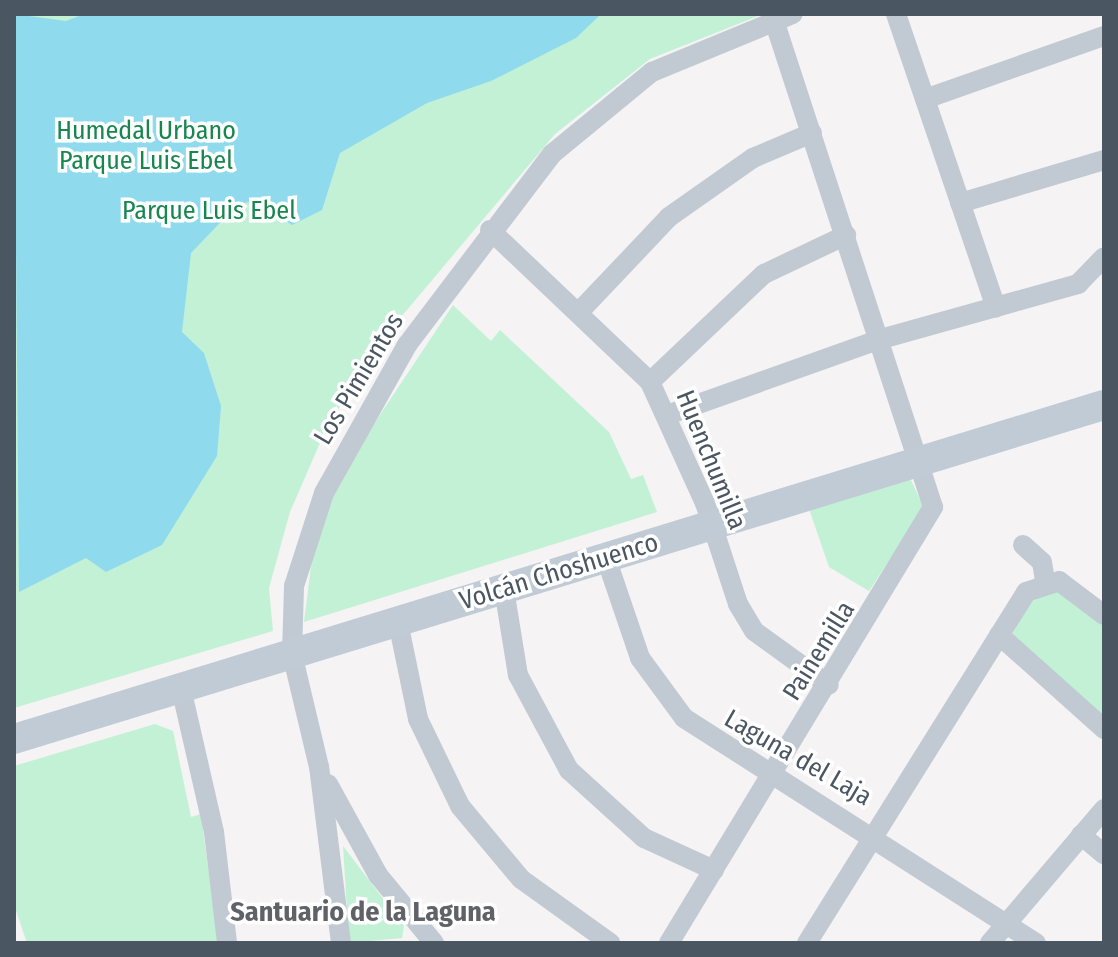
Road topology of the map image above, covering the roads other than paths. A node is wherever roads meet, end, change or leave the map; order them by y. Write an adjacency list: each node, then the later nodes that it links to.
1 (896, 14): 4 (street)
2 (780, 16): 5 (street, Painemilla); 8 (street, Los Pimientos)
3 (1104, 36): 4 (street)
4 (925, 99): 7 (street)
5 (812, 133): 9 (street, Painemilla); 12 (street)
6 (1104, 160): 7 (street)
7 (960, 203): 11 (street)
8 (490, 230): 12 (street, Huenchumilla); 26 (street, Los Pimientos)
9 (846, 235): 13 (street, Painemilla); 14 (street)
10 (1104, 257): 11 (street)
11 (996, 307): 13 (street)
12 (579, 312): 14 (street, Huenchumilla)
13 (881, 339): 16 (street); 17 (street, Painemilla)
14 (650, 382): 16 (street, Huenchumilla)
15 (1104, 405): 17 (street, Volcán Choshuenco)
16 (670, 414): 18 (street, Huenchumilla)
17 (922, 460): 18 (street, Volcán Choshuenco); 27 (street, Painemilla)
18 (712, 525): 20 (street, Volcán Choshuenco); 27 (street, Huenchumilla)
19 (1023, 545): 21 (street)
20 (606, 558): 22 (street, Volcán Choshuenco); 32 (street, Laguna del Laja)
21 (1045, 581): 23 (street); 25 (street)
22 (504, 589): 24 (street, Volcán Choshuenco); 37 (street)
23 (1104, 615)
24 (398, 622): 26 (street, Volcán Choshuenco); 42 (street)
25 (999, 635): 29 (street); 34 (street)
26 (292, 654): 28 (street, Volcán Choshuenco); 31 (street, Los Pimientos)
27 (829, 685): 32 (street, Painemilla)
28 (181, 688): 30 (street, Volcán Choshuenco); 39 (street)
29 (1104, 729)
30 (14, 739)
31 (319, 767): 40 (street, Los Pimientos); 41 (street)
32 (773, 775): 34 (street, Laguna del Laja); 37 (street, Painemilla)
33 (1104, 809): 35 (street)
34 (875, 834): 38 (street, Laguna del Laja); 44 (street)
35 (1081, 835): 36 (street); 38 (street)
36 (1104, 854)
37 (714, 870): 43 (street, Painemilla)
38 (1007, 921): 45 (street); 46 (street, Laguna del Laja)
39 (227, 943)
40 (341, 943)
41 (434, 943)
42 (610, 943)
43 (669, 943)
44 (807, 943)
45 (990, 943)
46 (1036, 943)

